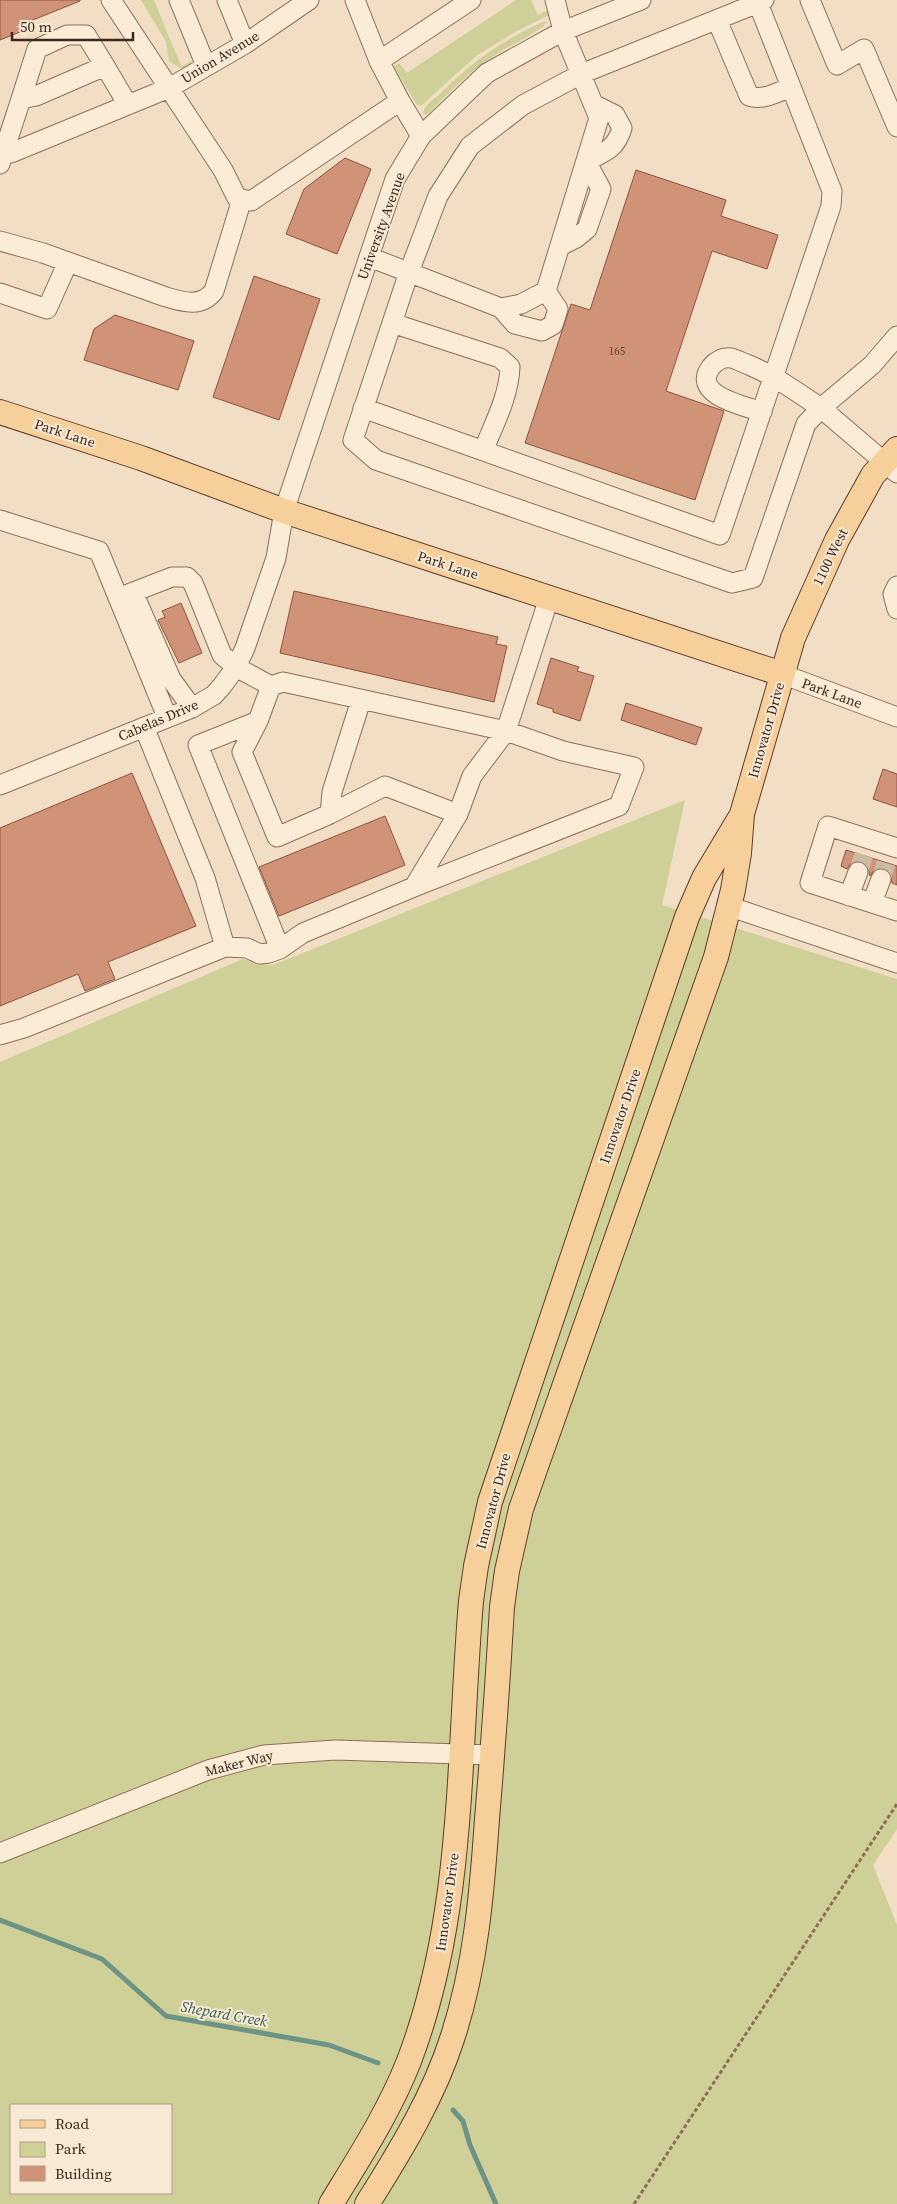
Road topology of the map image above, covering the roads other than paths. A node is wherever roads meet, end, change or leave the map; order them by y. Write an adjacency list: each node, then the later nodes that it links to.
1 (111, 0): 19 (street, Union Avenue)
2 (179, 0): 16 (street)
3 (227, 0): 13 (street)
4 (309, 0): 13 (street, Union Avenue)
5 (355, 0): 14 (street)
6 (471, 0): 14 (street)
7 (555, 0): 12 (street)
8 (641, 0): 12 (street, University Avenue)
9 (810, 0): 24 (street)
10 (759, 1): 11 (street); 18 (street)
11 (716, 20): 17 (street); 18 (street)
12 (563, 31): 17 (street); 25 (street, University Avenue)
13 (245, 44): 16 (street, Union Avenue)
14 (379, 61): 21 (street)
15 (105, 66): 20 (street); 20 (street); 23 (street)
16 (206, 66): 19 (street, Union Avenue)
17 (581, 74): 22 (street); 32 (street)
18 (791, 87): 38 (street)
19 (169, 88): 23 (street); 28 (street)
20 (21, 99): 26 (street)
21 (400, 101): 25 (street); 28 (street)
22 (593, 104): 27 (street); 27 (street)
23 (128, 105): 26 (street)
24 (897, 127)
25 (421, 136): 30 (street, University Avenue)
26 (2, 157)
27 (586, 161): 33 (street)
28 (242, 199): 31 (street)
29 (0, 240): 31 (street)
30 (369, 257): 32 (street); 45 (street, University Avenue)
31 (68, 262): 34 (street)
32 (409, 272): 35 (street); 36 (street)
33 (546, 291): 35 (street); 35 (street)
34 (0, 293)
35 (501, 308)
36 (392, 323): 39 (street); 43 (street)
37 (897, 336): 40 (street)
38 (774, 376): 40 (street); 42 (street); 42 (street)
39 (363, 408): 40 (street); 43 (street)
40 (821, 408): 44 (street)
41 (0, 412): 45 (main road, Park Lane)
42 (762, 412): 43 (street)
43 (483, 451)
44 (892, 461): 52 (main road, 1100 West)
45 (284, 511): 49 (main road, Park Lane); 51 (street, Cabelas Drive)
46 (0, 520): 48 (street)
47 (897, 586): 50 (street)
48 (126, 595): 51 (street); 55 (street); 56 (street)
49 (549, 598): 52 (main road, Park Lane); 60 (street)
50 (897, 609)
51 (236, 667): 53 (street); 55 (street, Cabelas Drive)
52 (782, 674): 57 (street, Park Lane); 64 (main road, Innovator Drive)
53 (270, 686): 54 (street); 58 (street)
54 (361, 700): 60 (street); 62 (street)
55 (192, 708): 56 (street, Cabelas Drive)
56 (167, 717): 59 (street, Cabelas Drive)
57 (897, 717)
58 (258, 721): 62 (street); 73 (street)
59 (144, 727): 61 (street, Cabelas Drive); 72 (street)
60 (506, 731): 63 (street); 67 (street)
61 (0, 785)
62 (330, 814): 63 (street)
63 (458, 814): 67 (street)
64 (742, 814): 70 (main road, Innovator Drive); 76 (main road, Innovator Drive)
65 (864, 855): 66 (street); 68 (street); 68 (street)
66 (889, 859): 69 (street)
67 (414, 887): 73 (street)
68 (849, 896): 69 (street)
69 (872, 903): 71 (street)
70 (728, 906): 74 (street); 77 (main road, Innovator Drive)
71 (896, 907)
72 (225, 947): 73 (street); 75 (street)
73 (280, 949)
74 (897, 963)
75 (0, 1035)
76 (461, 1754): 77 (street, Maker Way); 78 (street, Maker Way); 79 (main road, Innovator Drive)
77 (492, 1755): 80 (main road, Innovator Drive)
78 (0, 1853)
79 (331, 2204)
80 (367, 2204)

